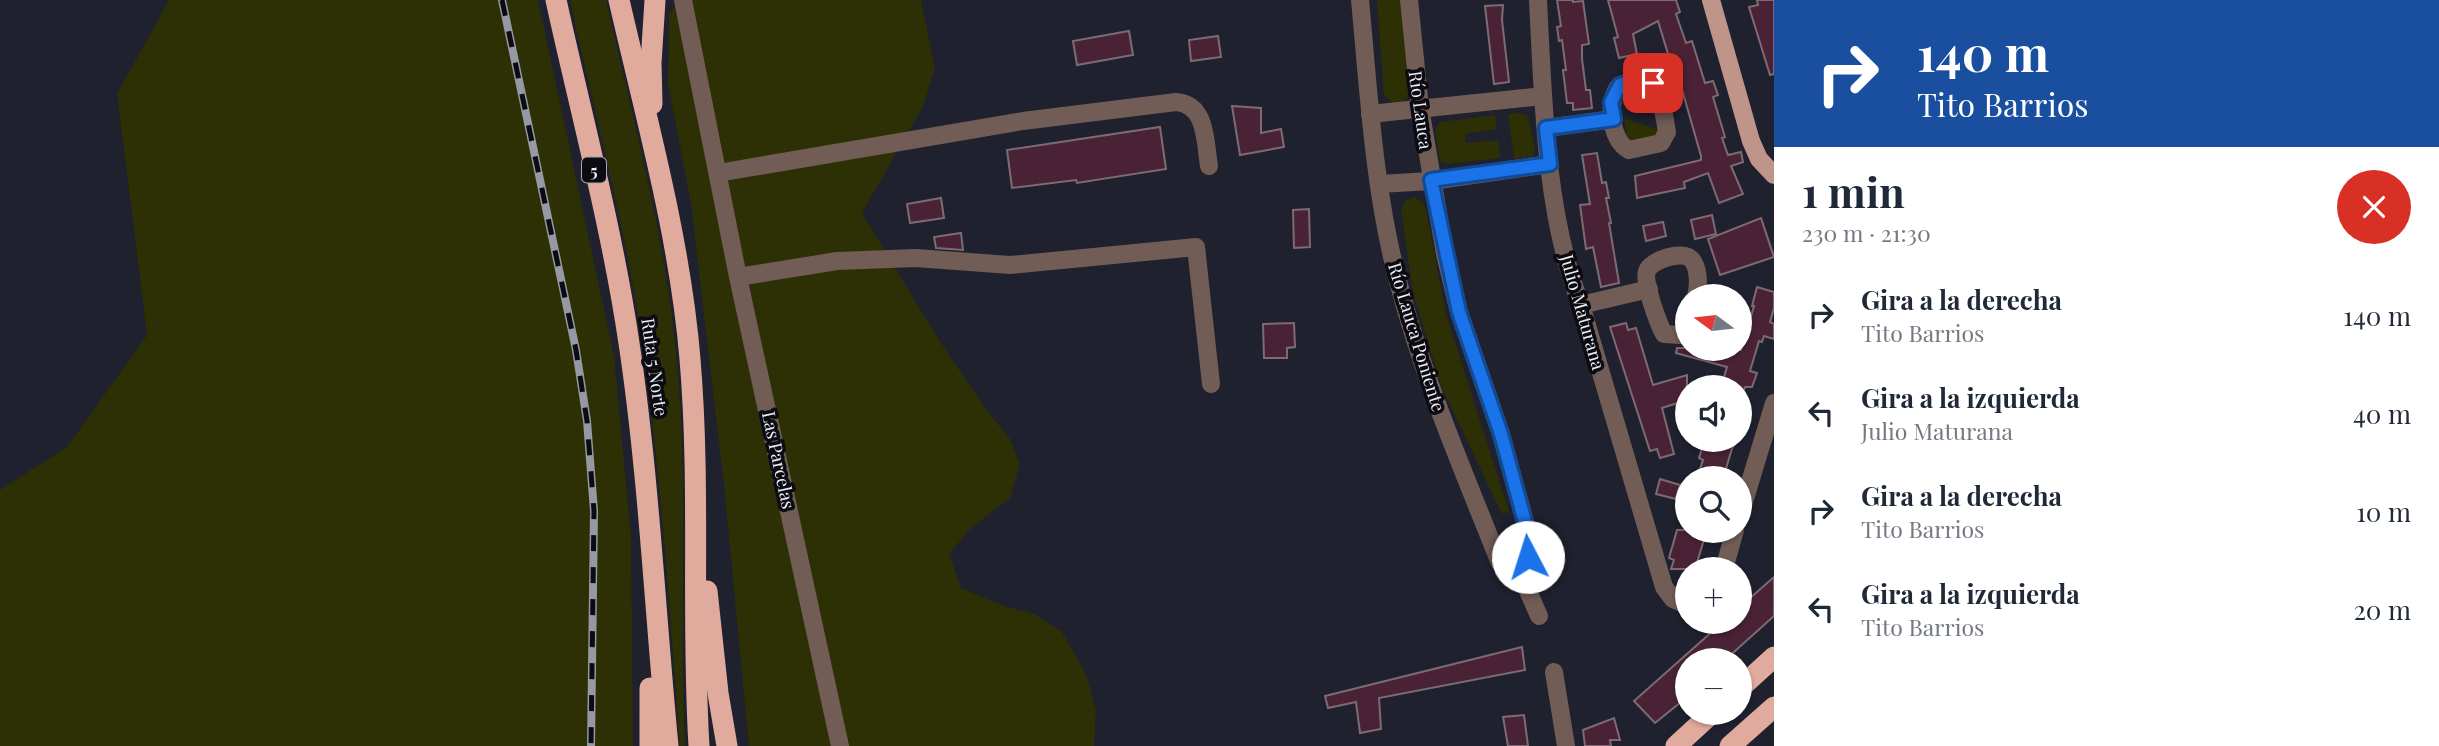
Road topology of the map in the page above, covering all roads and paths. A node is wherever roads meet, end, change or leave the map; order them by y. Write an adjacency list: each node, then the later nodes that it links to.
1 (556, 0): 30 (highway, Ruta 5 Norte / 5)
2 (619, 0): 16 (highway, Ruta 5 Norte)
3 (655, 0): 16 (highway)
4 (683, 0): 17 (street, Las Parcelas)
5 (1360, 0): 11 (street, Río Lauca Poniente)
6 (1409, 0): 10 (street, Río Lauca)
7 (1538, 0): 9 (street, Julio Maturana)
8 (1711, 0): 18 (main road)
9 (1543, 96): 10 (street); 13 (street, Julio Maturana)
10 (1420, 108): 11 (street); 19 (street, Río Lauca)
11 (1370, 114): 20 (street, Río Lauca Poniente)
12 (1614, 119): 13 (street)
13 (1546, 128): 14 (street, Julio Maturana)
14 (1550, 164): 19 (street); 24 (street, Julio Maturana)
15 (1209, 166): 17 (street)
16 (658, 172): 28 (highway, Ruta 5 Norte)
17 (718, 173): 21 (street, Las Parcelas)
18 (1774, 174)
19 (1431, 180): 20 (street); 31 (street, Río Lauca)
20 (1379, 184): 31 (street, Río Lauca Poniente)
21 (738, 277): 26 (street); 43 (street, Las Parcelas)
22 (1699, 284): 23 (street)
23 (1649, 289): 24 (street); 25 (street)
24 (1581, 305): 32 (street, Julio Maturana)
25 (1675, 335)
26 (1210, 384)
27 (1774, 403): 29 (street)
28 (695, 435): 41 (highway, Ruta 5 Norte); 42 (highway)
29 (1752, 475)
30 (651, 521): 39 (highway); 40 (highway, Ruta 5 Norte / 5)
31 (1517, 566): 33 (street)
32 (1675, 600)
33 (1539, 616)
34 (1774, 657): 36 (highway)
35 (1554, 672): 44 (street)
36 (1752, 677)
37 (1774, 707): 46 (highway)
38 (1699, 725): 45 (highway)
39 (650, 746)
40 (668, 746)
41 (699, 746)
42 (727, 746)
43 (840, 746)
44 (1566, 746)
45 (1676, 746)
46 (1730, 746)

